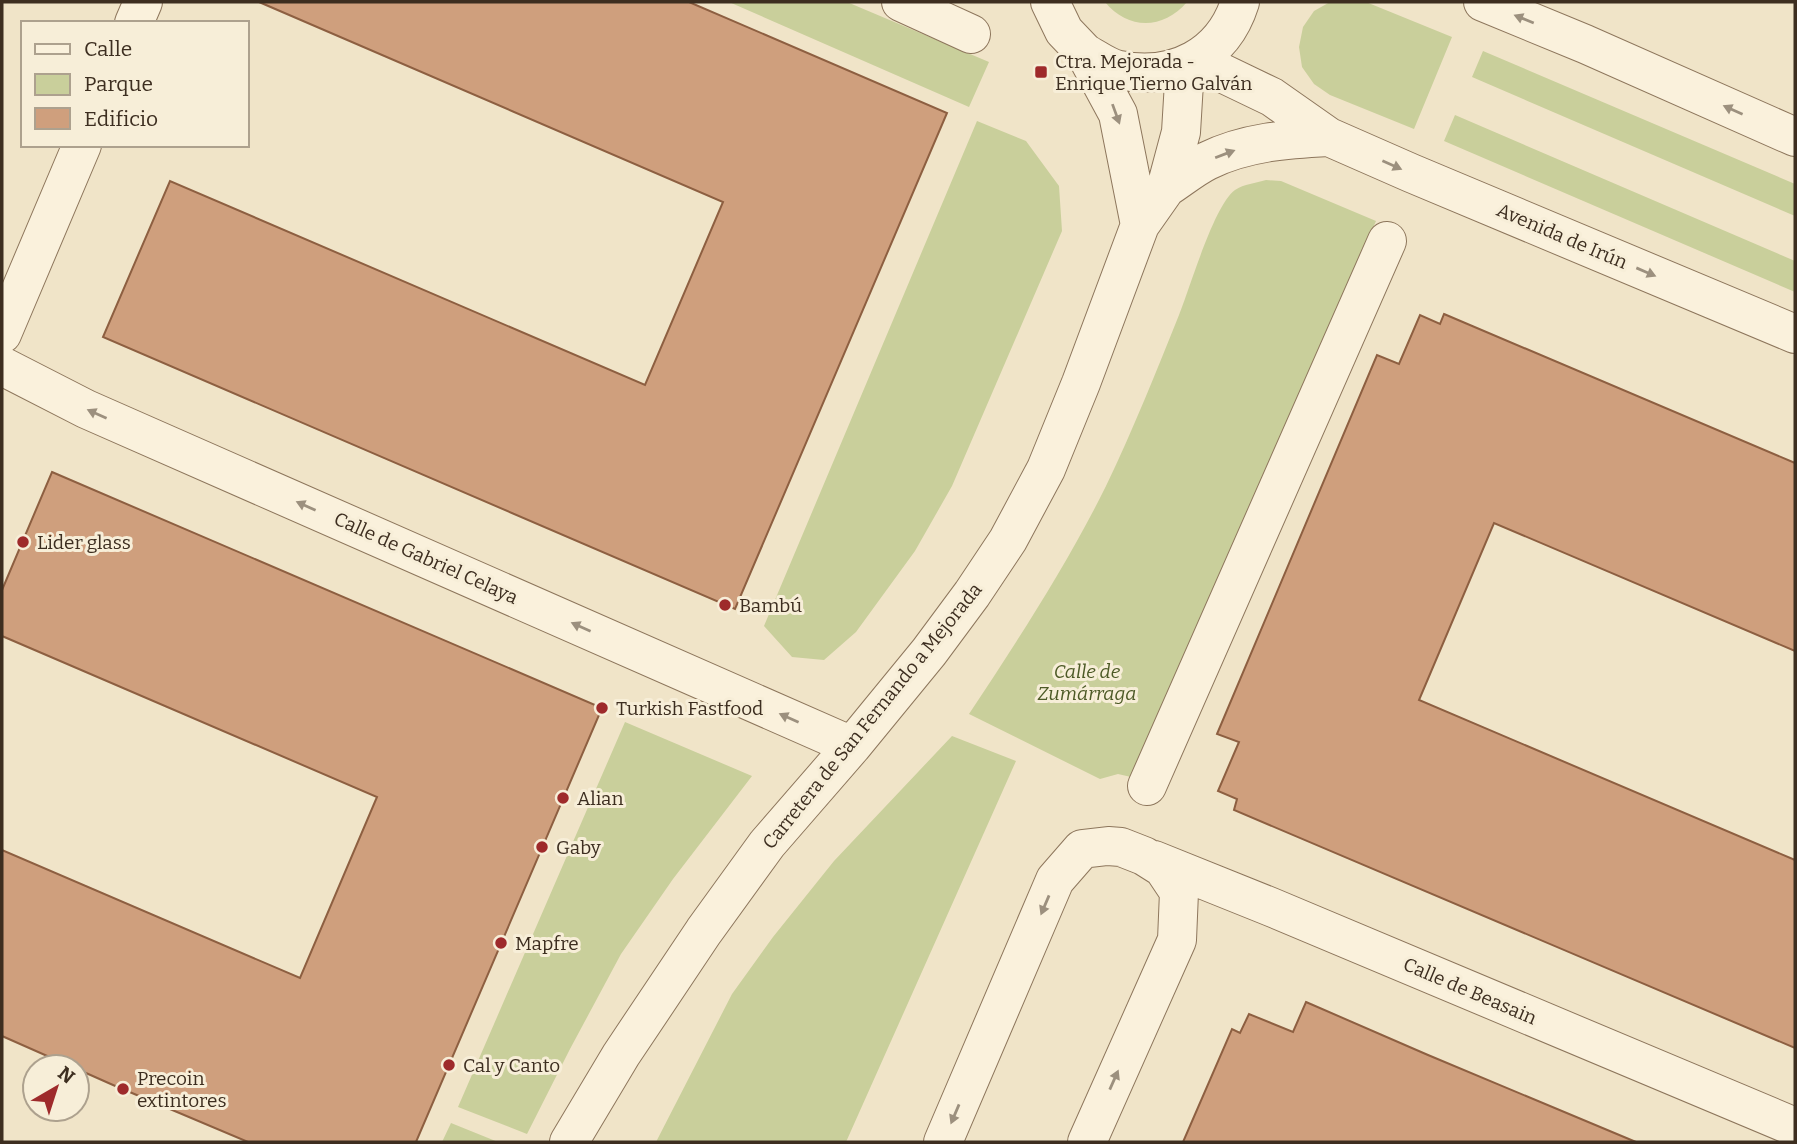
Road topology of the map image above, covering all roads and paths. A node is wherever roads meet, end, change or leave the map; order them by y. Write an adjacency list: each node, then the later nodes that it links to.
1 (143, 2): 6 (street)
2 (901, 2): 7 (street)
3 (1240, 2): 9 (street)
4 (1483, 2): 11 (street, one-way to 4)
5 (1049, 3): 8 (street)
6 (135, 21)
7 (971, 34)
8 (1085, 54): 9 (street); 14 (street, one-way to 14)
9 (1190, 63): 10 (street, Avenida de Irún); 13 (street)
10 (1329, 136): 13 (street, Avenida de Irún, one-way to 10); 17 (street, Avenida de Irún, one-way to 17)
11 (1795, 137)
12 (81, 147): 16 (street)
13 (1167, 188): 14 (street, Carretera de San Fernando a Mejorada)
14 (1140, 225): 19 (street, Carretera de San Fernando a Mejorada)
15 (1387, 240): 20 (street)
16 (2, 334)
17 (1795, 334)
18 (2, 366): 19 (street, Calle de Gabriel Celaya, one-way to 18)
19 (852, 746): 23 (street, Carretera de San Fernando a Mejorada)
20 (1147, 786)
21 (1154, 862): 22 (street, Calle de Beasain); 24 (street, Calle de Beasain, one-way to 24); 25 (street, one-way to 21)
22 (1795, 1127)
23 (569, 1142)
24 (943, 1142)
25 (1087, 1142)

